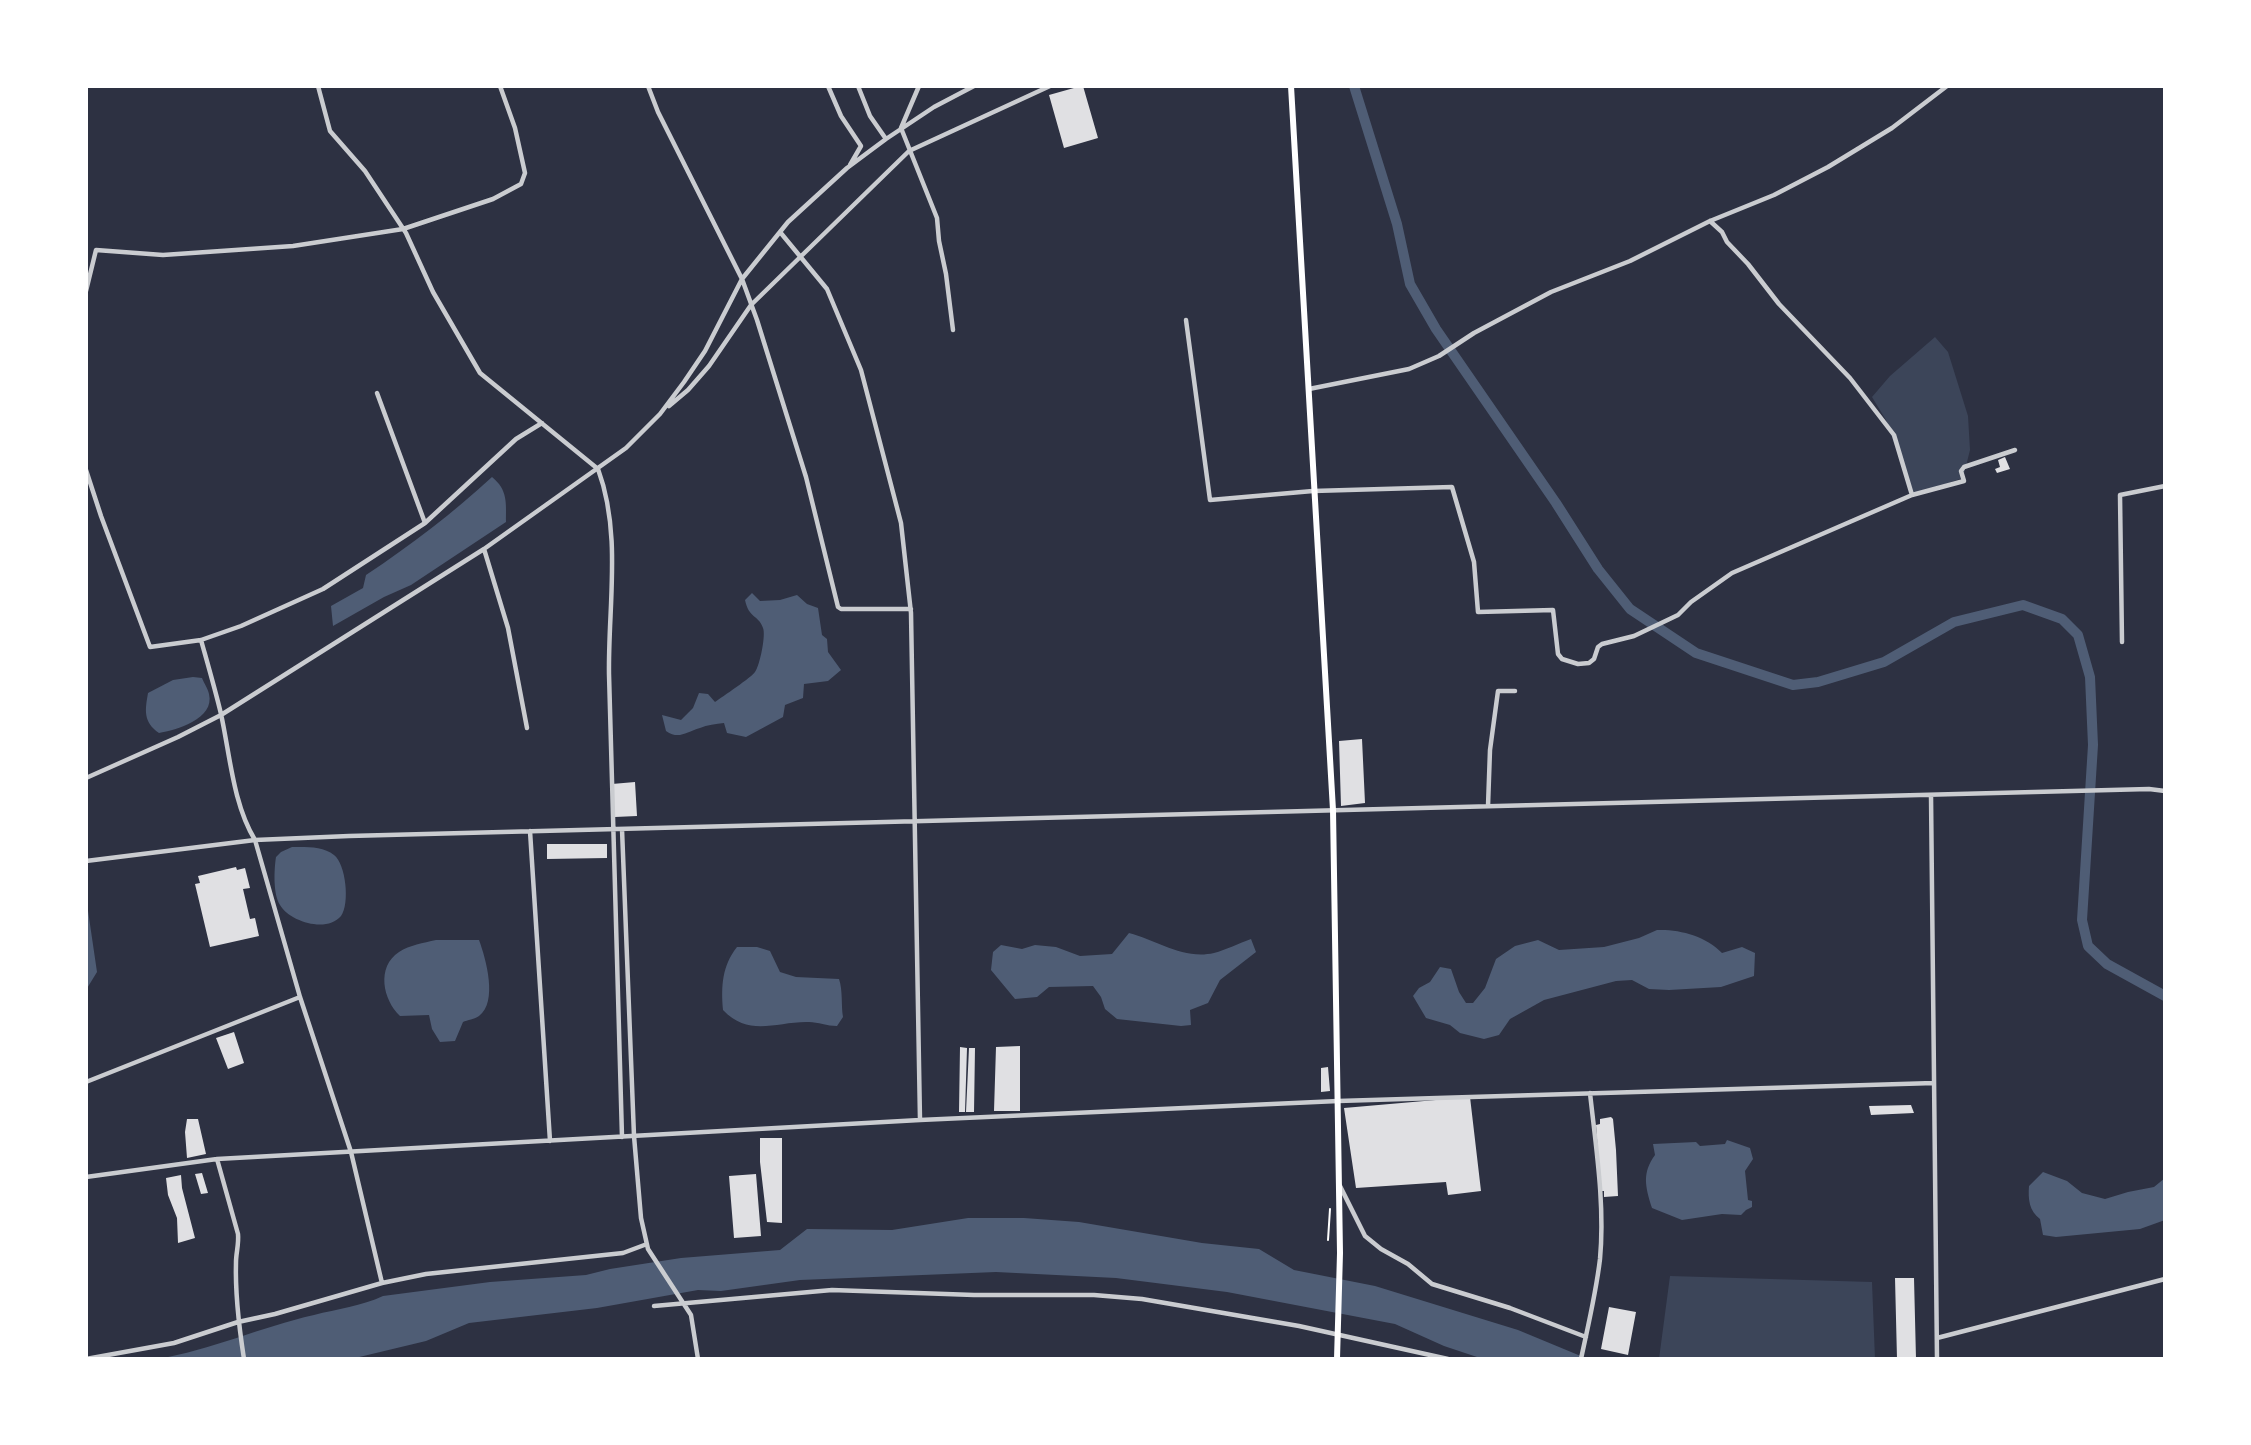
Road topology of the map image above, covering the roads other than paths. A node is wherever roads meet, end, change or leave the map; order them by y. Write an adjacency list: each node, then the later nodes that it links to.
1 (318, 86): 16 (street)
2 (500, 86): 16 (street)
3 (649, 86): 19 (street)
4 (828, 86): 14 (street)
5 (858, 86): 12 (street)
6 (919, 86): 11 (street)
7 (974, 86): 11 (street)
8 (1049, 86): 13 (street)
9 (1291, 86): 24 (main road)
10 (1947, 86): 15 (street)
11 (901, 128): 12 (street); 13 (street)
12 (886, 139): 14 (street)
13 (909, 151): 18 (street); 23 (street)
14 (847, 168): 17 (street)
15 (1710, 221): 24 (street); 33 (street)
16 (403, 229): 20 (street); 27 (street)
17 (780, 232): 18 (street); 19 (street)
18 (801, 257): 21 (street); 36 (street)
19 (742, 279): 21 (street); 26 (street)
20 (86, 291)
21 (751, 305): 26 (street); 36 (street)
22 (1186, 320): 32 (street)
23 (953, 330)
24 (1308, 389): 32 (main road)
25 (377, 393): 34 (street)
26 (660, 414): 29 (street)
27 (542, 423): 29 (street); 34 (street)
28 (2015, 450): 33 (street)
29 (598, 469): 35 (street); 48 (street)
30 (86, 470): 37 (street)
31 (2165, 486): 38 (street)
32 (1313, 491): 33 (street); 46 (main road)
33 (1912, 495)
34 (425, 523): 37 (street)
35 (484, 549): 40 (street); 41 (street)
36 (911, 609): 47 (street)
37 (201, 640): 40 (street)
38 (2122, 642)
39 (1515, 691): 45 (street)
40 (221, 715): 42 (street); 51 (street)
41 (527, 728)
42 (86, 778)
43 (2165, 791): 44 (street)
44 (1931, 795): 45 (street); 55 (street)
45 (1488, 806): 46 (street)
46 (1333, 810): 47 (street); 57 (main road)
47 (914, 821): 49 (street); 58 (street)
48 (611, 829): 49 (street); 50 (street); 59 (street)
49 (622, 829): 60 (street)
50 (530, 831): 51 (street); 61 (street)
51 (255, 840): 52 (street); 53 (street)
52 (86, 861)
53 (300, 997): 54 (street); 62 (street)
54 (86, 1082)
55 (1934, 1083): 56 (street); 72 (street)
56 (1590, 1093): 57 (street); 71 (street)
57 (1338, 1101): 58 (street); 65 (main road)
58 (920, 1120): 60 (street)
59 (622, 1136): 60 (street); 61 (street)
60 (634, 1136): 66 (street)
61 (550, 1141): 62 (street)
62 (351, 1152): 63 (street); 68 (street)
63 (217, 1159): 64 (street); 70 (street)
64 (86, 1177)
65 (1339, 1185): 71 (street); 76 (main road)
66 (648, 1246): 68 (street); 75 (street)
67 (2165, 1279): 72 (street)
68 (382, 1283): 70 (street)
69 (654, 1306): 77 (street)
70 (238, 1322): 73 (street); 74 (street)
71 (1586, 1337): 78 (street)
72 (1937, 1338): 79 (street)
73 (86, 1359)
74 (244, 1359)
75 (698, 1359)
76 (1338, 1359)
77 (1448, 1359)
78 (1581, 1359)
79 (1937, 1359)

